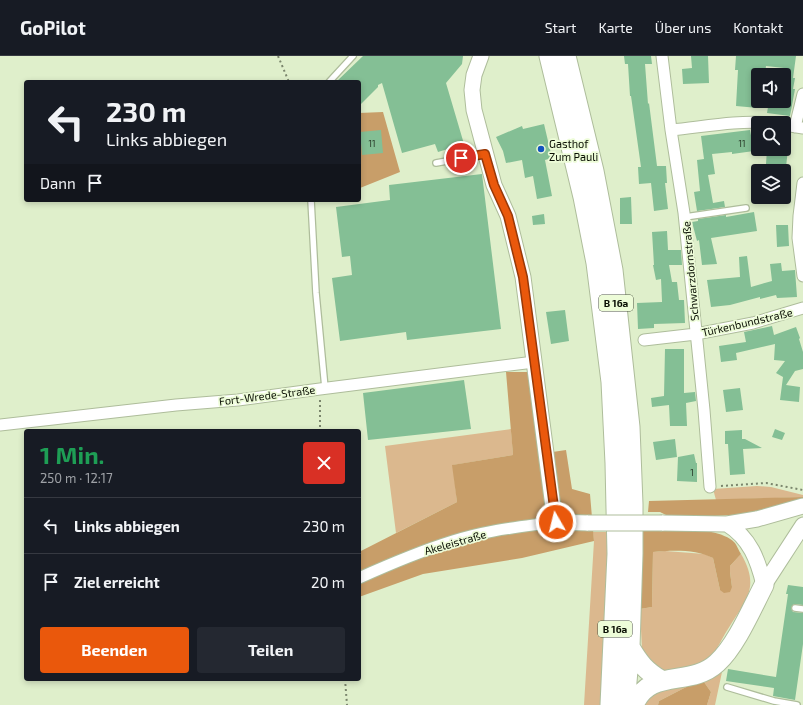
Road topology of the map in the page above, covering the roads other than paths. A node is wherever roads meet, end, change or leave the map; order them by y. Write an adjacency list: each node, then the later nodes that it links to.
1 (354, 56): 5 (lane)
2 (481, 56): 10 (street)
3 (662, 56): 9 (street, Schwarzdornstraße)
4 (553, 58): 32 (highway, B 16a); 35 (highway, B 16a)
5 (331, 80)
6 (803, 94): 8 (street)
7 (751, 122): 9 (street)
8 (794, 127)
9 (671, 130): 15 (street, Schwarzdornstraße)
10 (485, 154): 11 (lane); 20 (street)
11 (436, 163)
12 (803, 183): 16 (street)
13 (311, 202): 21 (lane)
14 (746, 208): 15 (lane)
15 (685, 217): 18 (street, Schwarzdornstraße)
16 (803, 276)
17 (803, 308): 18 (street, Türkenbundstraße)
18 (696, 334): 19 (street, Türkenbundstraße); 23 (street, Schwarzdornstraße)
19 (644, 340)
20 (534, 362): 21 (street, Fort-Wrede-Straße); 25 (street)
21 (322, 388): 22 (street, Fort-Wrede-Straße)
22 (0, 425)
23 (710, 487)
24 (803, 506): 26 (street, Akeleistraße)
25 (556, 522): 26 (street, Akeleistraße, bridge); 28 (street, Akeleistraße)
26 (727, 524): 29 (street)
27 (803, 525): 29 (street)
28 (361, 577)
29 (764, 585): 33 (highway)
30 (795, 608): 31 (lane)
31 (803, 609)
32 (630, 647): 33 (highway); 36 (highway, B 16a)
33 (661, 680): 37 (highway)
34 (727, 687): 38 (lane)
35 (610, 705)
36 (625, 705)
37 (634, 705)
38 (797, 705)

